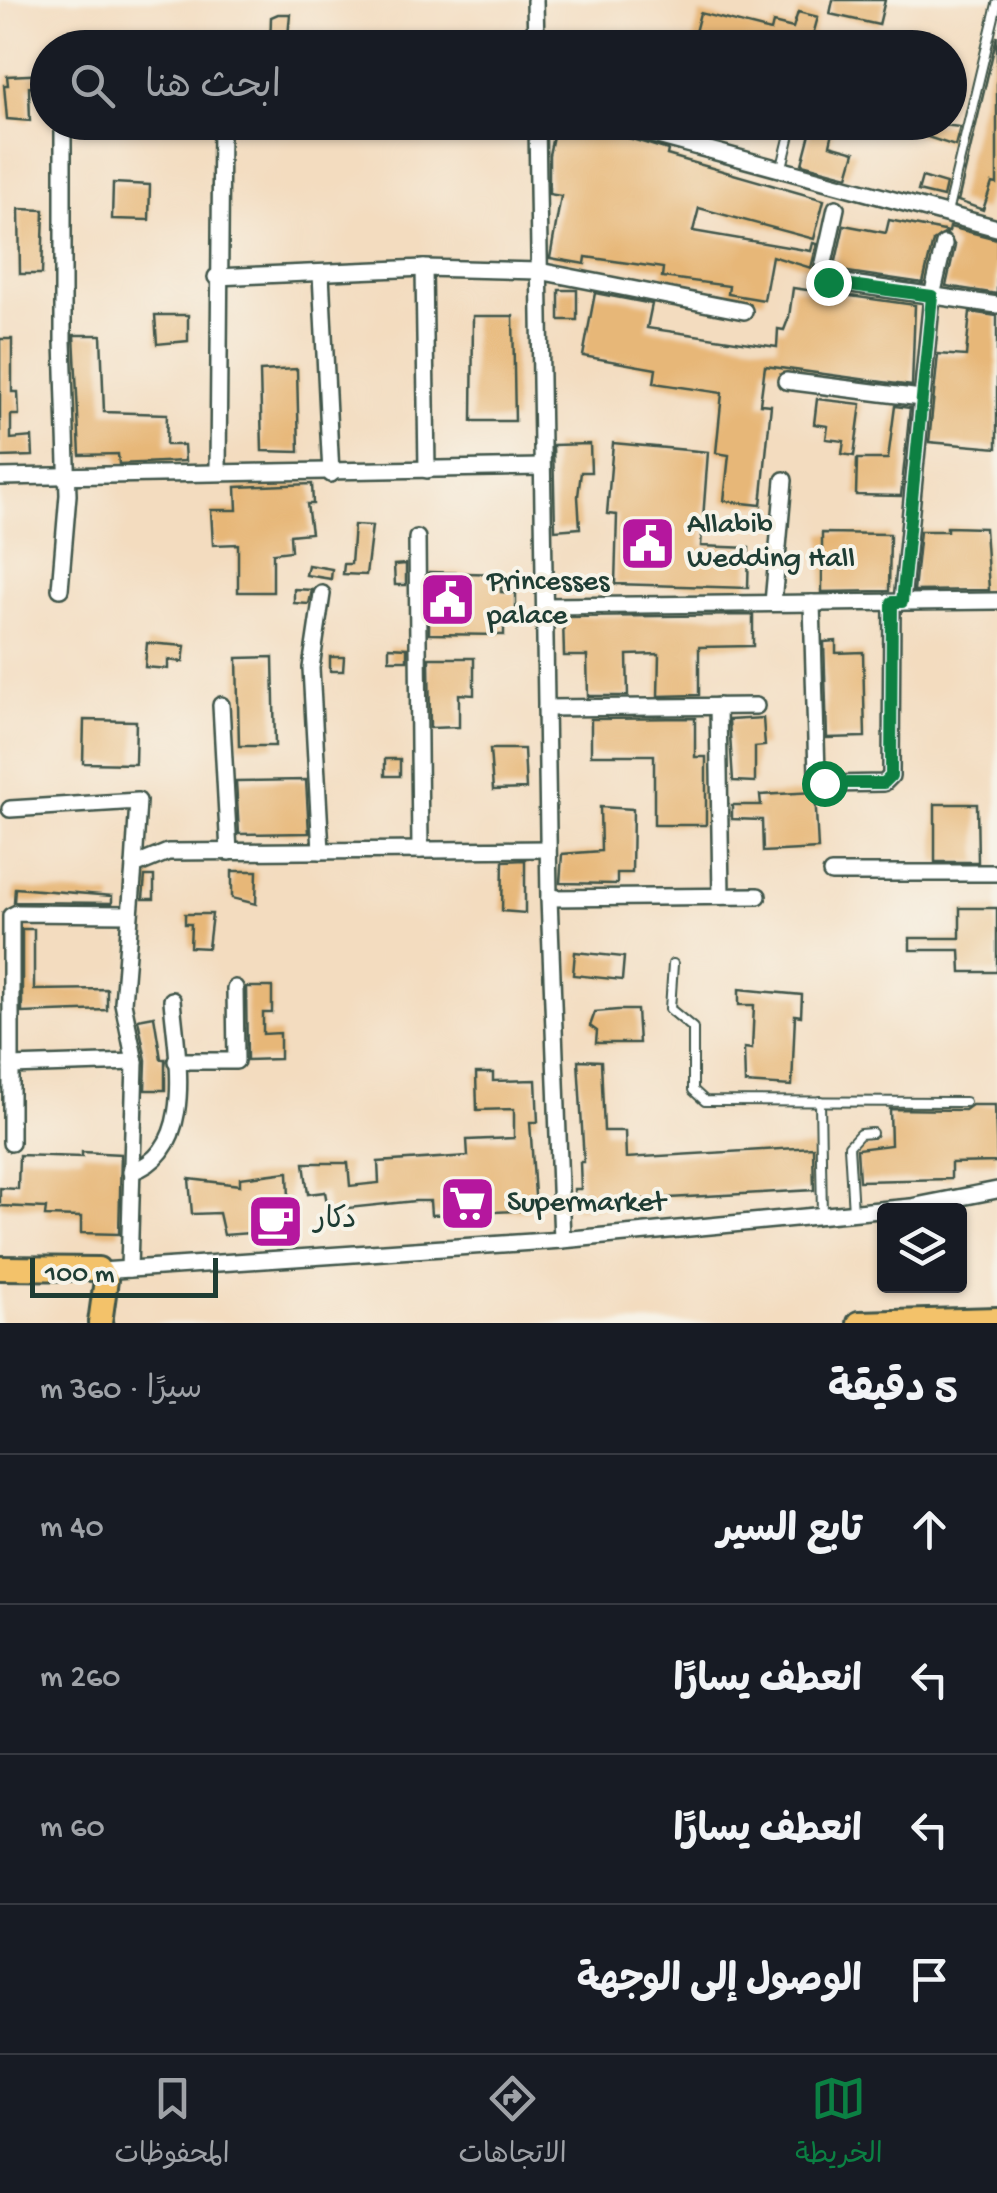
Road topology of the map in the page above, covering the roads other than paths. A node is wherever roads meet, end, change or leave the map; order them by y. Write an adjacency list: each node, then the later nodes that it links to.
1 (535, 0): 3 (street)
2 (997, 4): 4 (lane)
3 (536, 30)
4 (967, 131)
5 (63, 140): 29 (street)
6 (220, 140): 19 (street)
7 (537, 140): 17 (street)
8 (671, 140): 11 (street)
9 (789, 140): 11 (lane)
10 (965, 140): 13 (lane)
11 (782, 171): 13 (street)
12 (836, 208): 20 (street)
13 (947, 216): 14 (street)
14 (997, 228)
15 (944, 244): 20 (street)
16 (424, 268): 17 (street); 18 (street); 26 (street)
17 (539, 271): 22 (street); 25 (street)
18 (321, 274): 19 (street); 28 (street)
19 (216, 277): 27 (street)
20 (932, 296): 21 (street); 24 (street)
21 (997, 305)
22 (744, 311)
23 (786, 380): 24 (street)
24 (921, 398): 36 (street)
25 (542, 467): 26 (street); 39 (street)
26 (426, 470): 28 (street)
27 (218, 472): 28 (street); 29 (street)
28 (332, 474)
29 (68, 476): 30 (street); 33 (street)
30 (0, 477)
31 (784, 480): 38 (street)
32 (417, 538): 46 (street)
33 (60, 589)
34 (322, 594): 48 (street)
35 (997, 600): 36 (street)
36 (897, 602): 37 (street); 37 (street)
37 (812, 603): 38 (street)
38 (773, 604): 39 (street)
39 (544, 606): 43 (street)
40 (221, 705): 47 (street)
41 (718, 706): 42 (street); 43 (street); 52 (street)
42 (756, 706)
43 (546, 708): 45 (street)
44 (10, 809): 49 (street)
45 (548, 849): 46 (street); 54 (street)
46 (420, 850): 48 (street)
47 (230, 852): 48 (street); 49 (street)
48 (320, 852)
49 (134, 866): 55 (street)
50 (997, 872): 51 (street)
51 (831, 873)
52 (721, 896): 53 (street); 54 (street)
53 (758, 896)
54 (549, 898): 70 (street)
55 (129, 914): 59 (street); 61 (street)
56 (672, 964): 62 (lane)
57 (235, 988): 60 (street)
58 (172, 1000): 60 (street)
59 (135, 1062): 61 (street); 66 (street)
60 (176, 1062): 66 (street)
61 (11, 1066): 65 (street)
62 (820, 1102): 63 (lane); 69 (lane)
63 (965, 1102)
64 (872, 1133): 68 (lane)
65 (11, 1143)
66 (131, 1172): 72 (street)
67 (997, 1190): 68 (street)
68 (853, 1212): 69 (street)
69 (822, 1216): 70 (street)
70 (562, 1240): 72 (street)
71 (0, 1268): 73 (main road)
72 (129, 1269): 73 (street)
73 (101, 1271): 75 (main road)
74 (997, 1319): 76 (main road)
75 (100, 1323)
76 (859, 1323)

